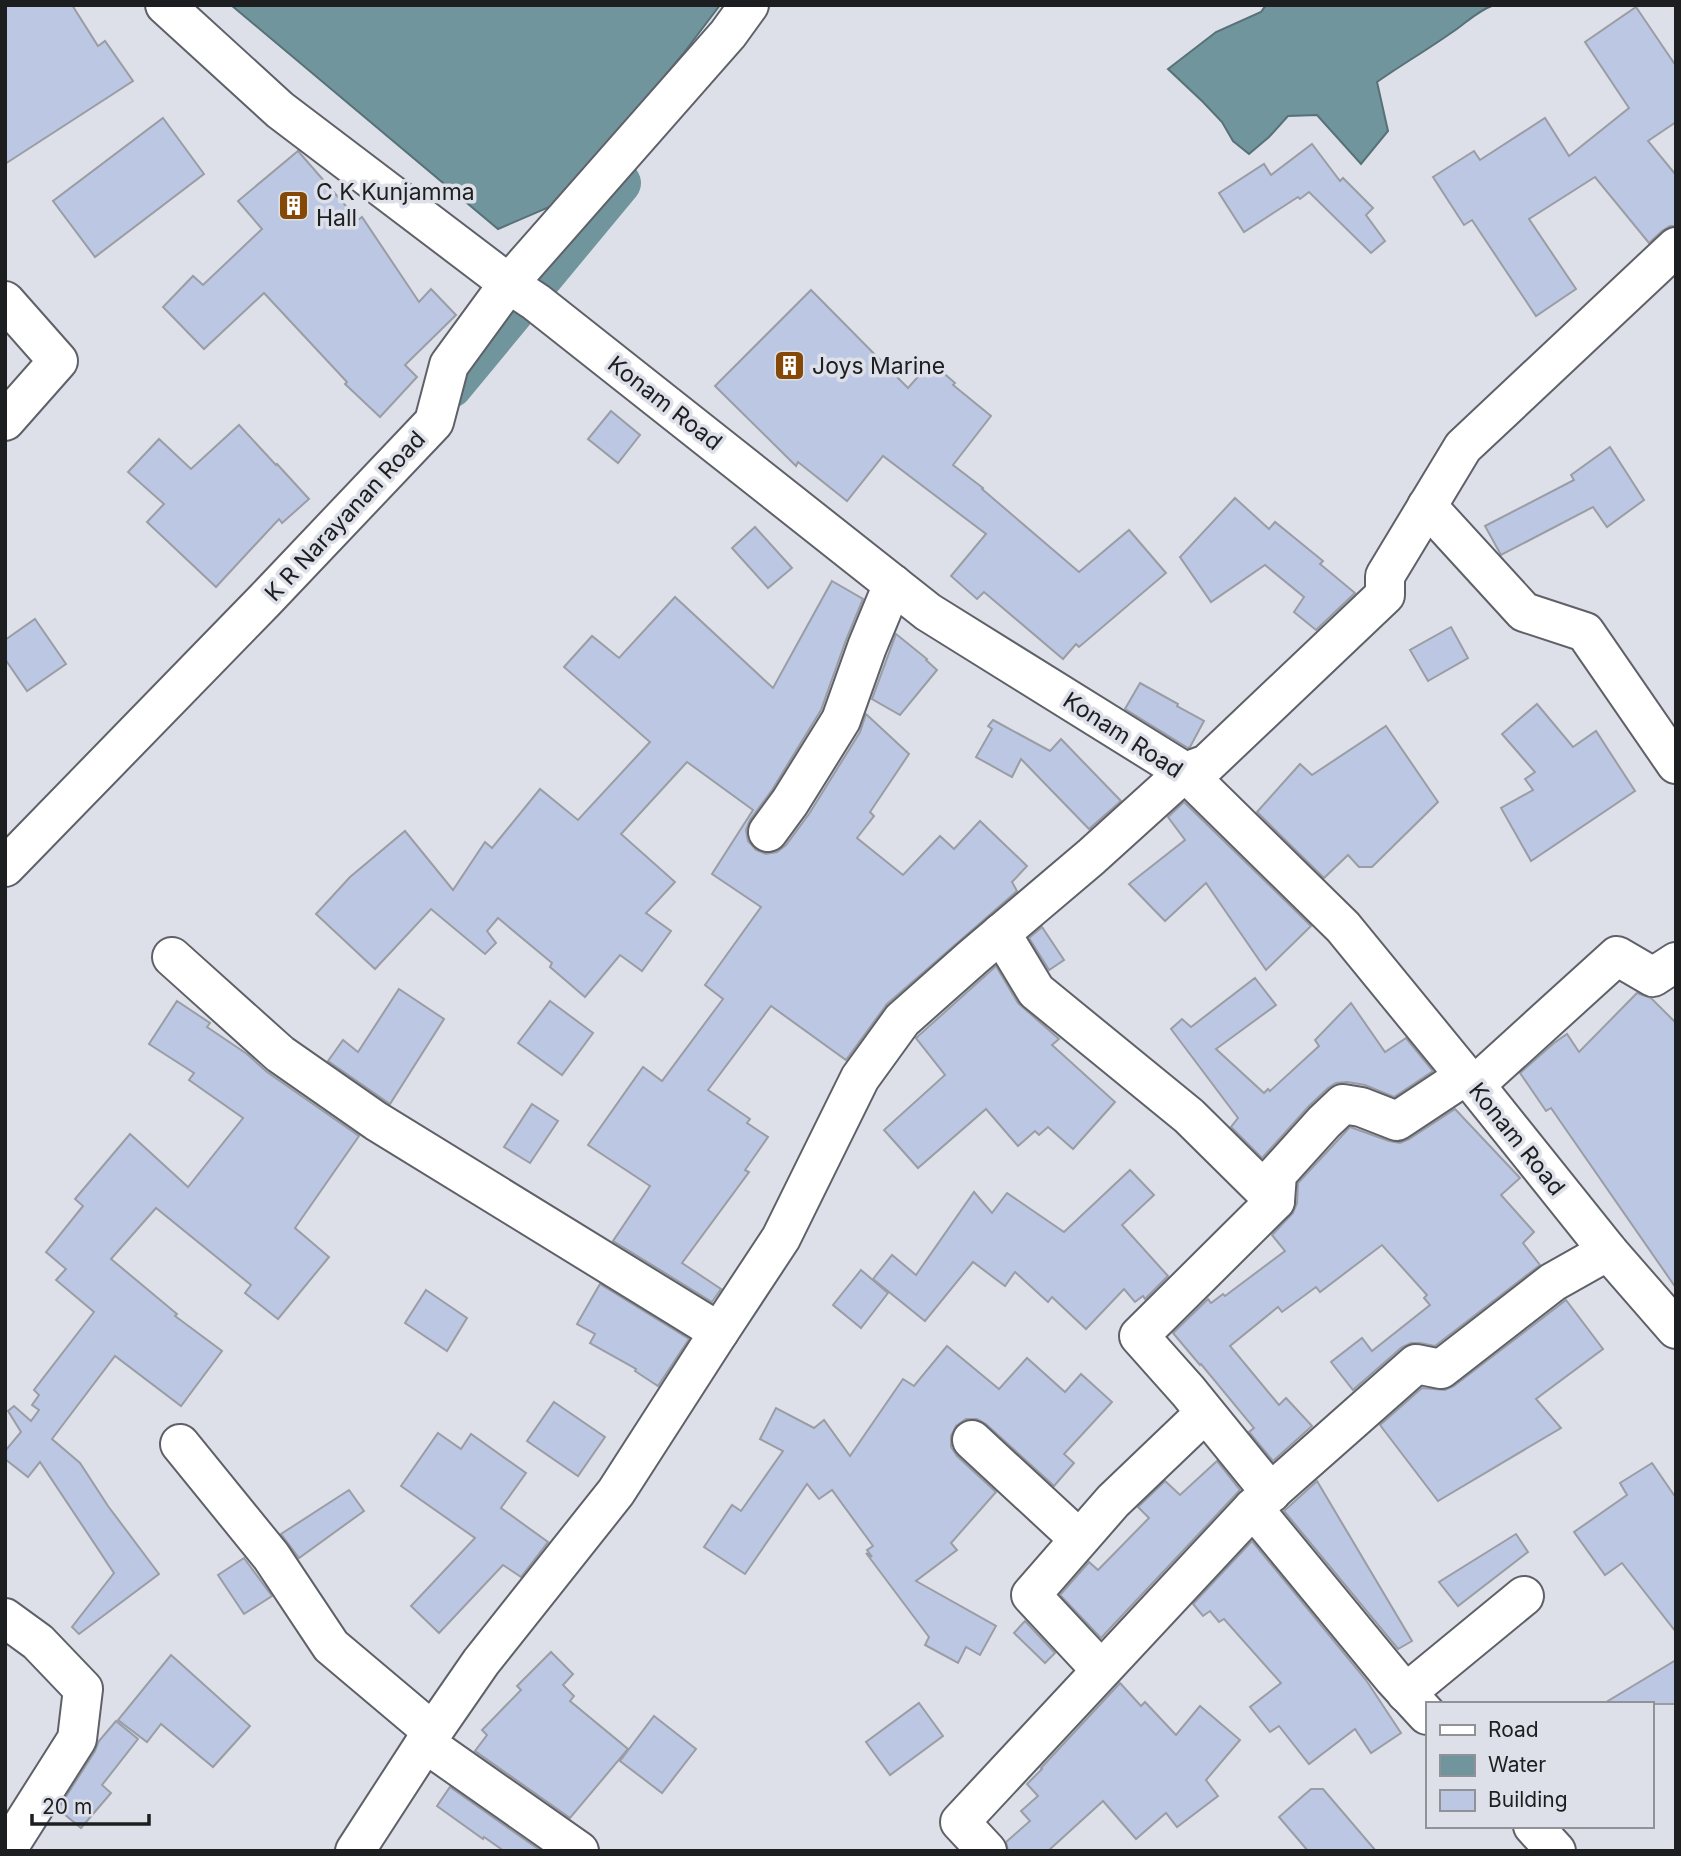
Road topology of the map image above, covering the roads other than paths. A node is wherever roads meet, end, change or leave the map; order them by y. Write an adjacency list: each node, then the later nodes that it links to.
1 (165, 5): 4 (street, Konam Road)
2 (748, 5): 4 (street, K R Narayanan Road)
3 (1676, 247): 7 (street)
4 (519, 291): 8 (street, Konam Road); 12 (street, K R Narayanan Road)
5 (5, 301): 6 (street)
6 (5, 421)
7 (1427, 506): 9 (street); 10 (street)
8 (892, 584): 10 (street, Konam Road); 11 (street)
9 (1676, 764)
10 (1185, 772): 13 (street); 16 (street, Konam Road)
11 (768, 832)
12 (10, 848)
13 (1001, 933): 17 (street); 20 (street)
14 (172, 957): 20 (street)
15 (1676, 962): 16 (street)
16 (1470, 1081): 17 (street); 18 (street, Konam Road)
17 (1275, 1201): 21 (street)
18 (1608, 1251): 19 (street, Konam Road); 24 (street)
19 (1676, 1329)
20 (719, 1332): 30 (street)
21 (1205, 1413): 24 (street); 25 (street)
22 (972, 1440): 25 (street)
23 (180, 1444): 30 (street)
24 (1262, 1501): 28 (street); 29 (street)
25 (1079, 1539): 28 (street)
26 (1524, 1596): 29 (street)
27 (5, 1618): 32 (street)
28 (1101, 1670): 35 (street)
29 (1417, 1704)
30 (429, 1737): 33 (street); 34 (street)
31 (1535, 1828): 36 (street)
32 (6, 1851)
33 (355, 1851)
34 (579, 1851)
35 (987, 1851)
36 (1556, 1851)

